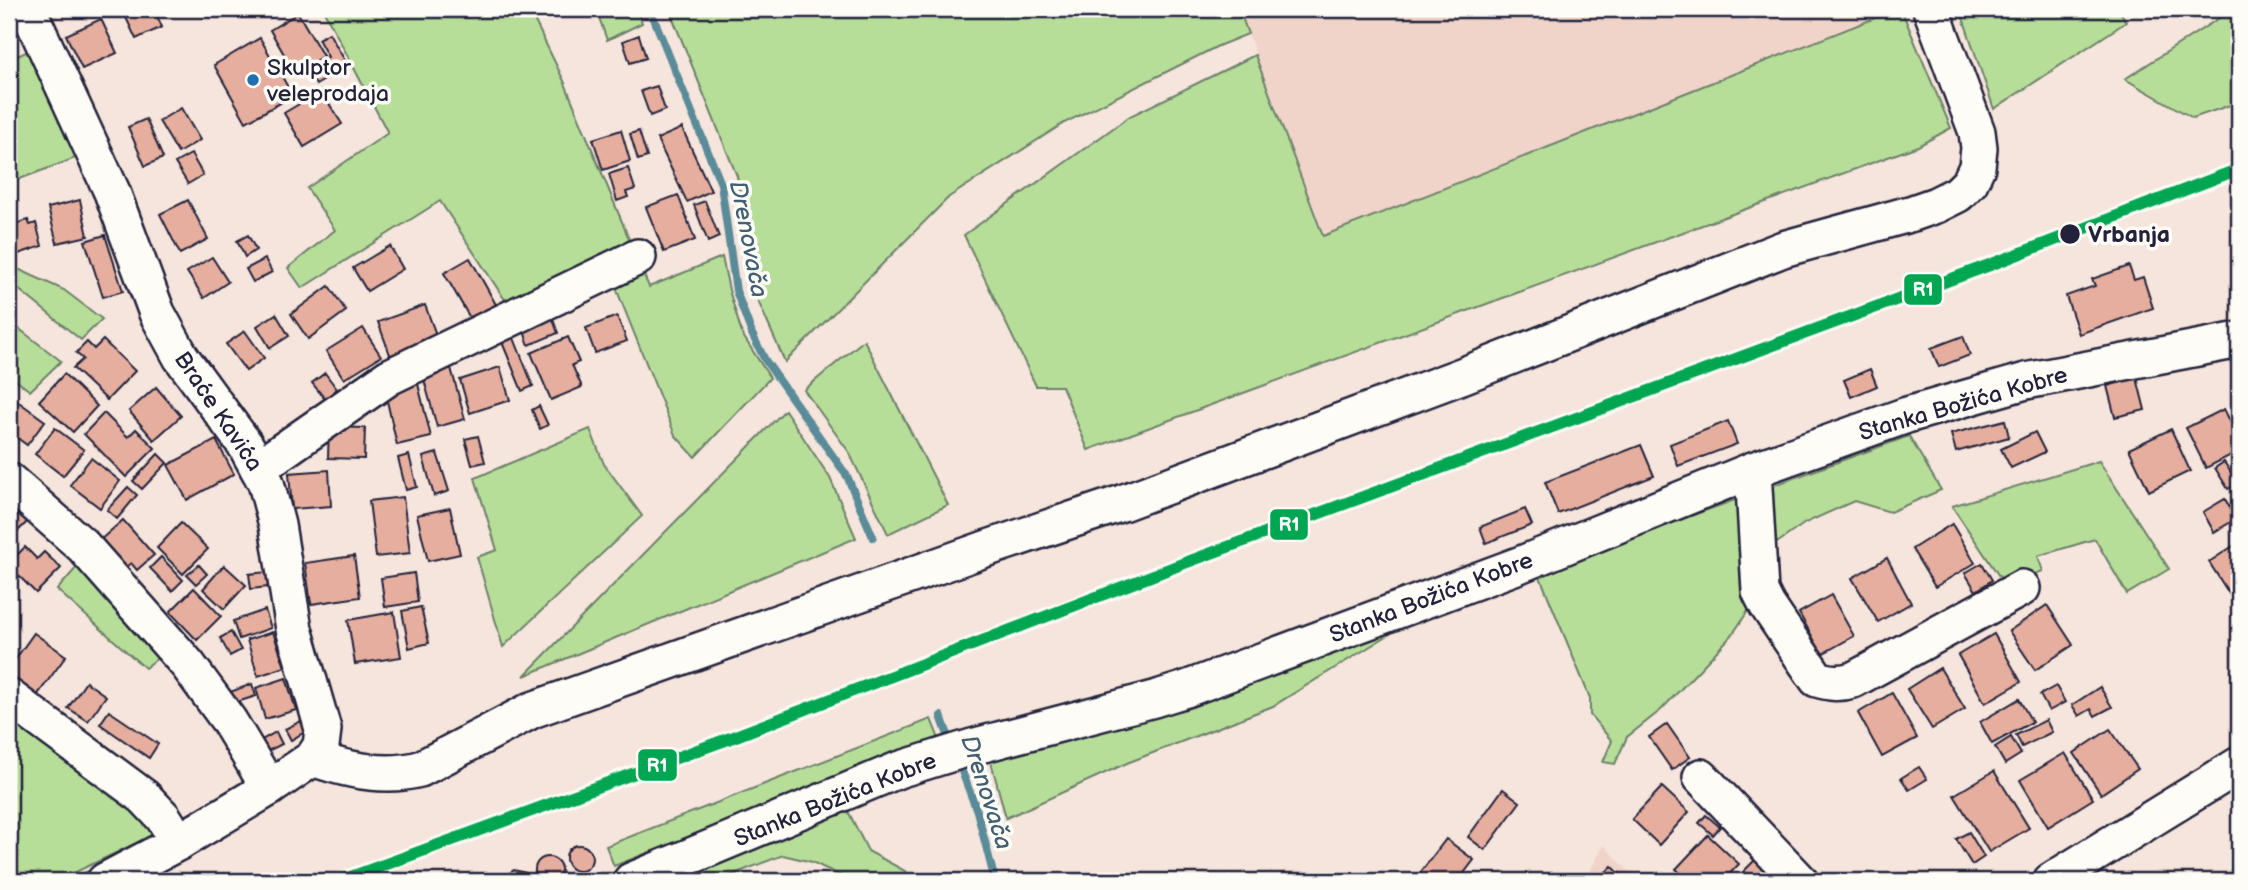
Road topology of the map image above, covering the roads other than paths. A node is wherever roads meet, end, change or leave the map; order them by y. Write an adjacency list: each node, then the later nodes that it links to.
1 (28, 9): 5 (street, Braće Kavića)
2 (1931, 9): 10 (street)
3 (638, 257): 5 (street)
4 (2239, 340): 6 (street, Stanka Božića Kobre)
5 (258, 467): 10 (street, Braće Kavića)
6 (1753, 470): 8 (street); 16 (street, Stanka Božića Kobre)
7 (9, 481): 13 (street)
8 (2022, 588)
9 (9, 698): 14 (street)
10 (313, 758): 13 (street)
11 (2239, 765): 18 (street)
12 (1701, 777): 17 (street)
13 (269, 788): 14 (street)
14 (179, 842): 15 (street)
15 (105, 881)
16 (631, 881)
17 (1800, 881)
18 (2051, 881)

